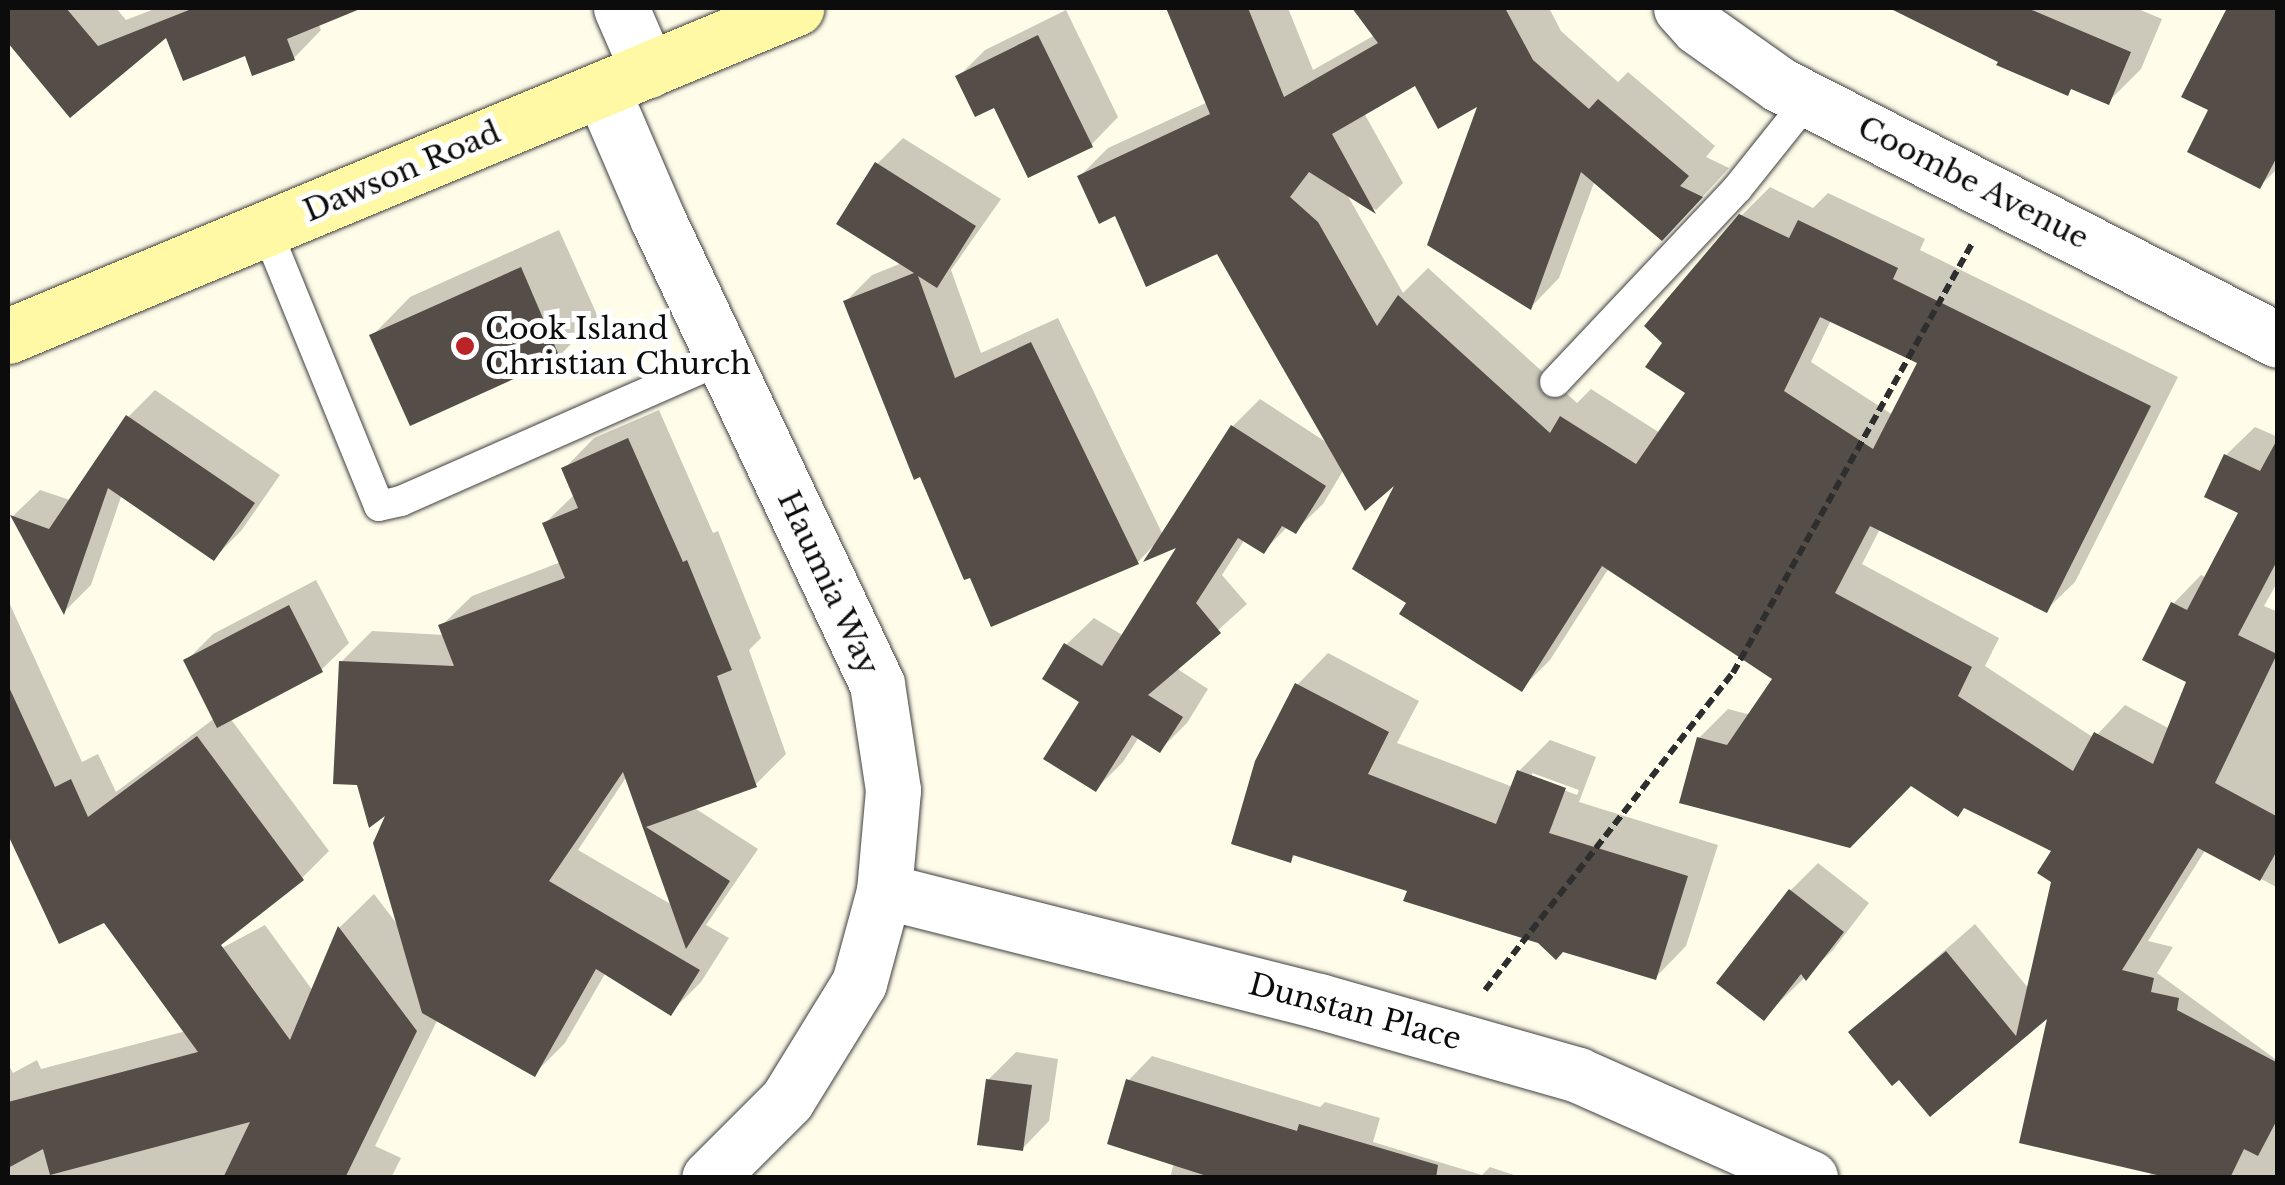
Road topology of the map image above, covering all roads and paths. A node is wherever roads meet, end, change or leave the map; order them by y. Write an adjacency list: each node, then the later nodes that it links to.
1 (622, 8): 4 (street, Haumia Way)
2 (796, 8): 4 (main road, Dawson Road)
3 (1682, 8): 5 (street, Coombe Avenue)
4 (625, 80): 7 (main road, Dawson Road); 10 (street, Haumia Way)
5 (1808, 100): 6 (street, Coombe Avenue); 11 (lane)
6 (1999, 195): 9 (street, Coombe Avenue); 13 (path)
7 (266, 229): 8 (main road, Dawson Road); 10 (lane)
8 (8, 336)
9 (2278, 340)
10 (723, 359): 12 (street, Haumia Way)
11 (1556, 382)
12 (884, 891): 13 (street, Dunstan Place); 14 (street, Haumia Way)
13 (1448, 1038): 15 (street, Dunstan Place)
14 (709, 1178)
15 (1810, 1178)

